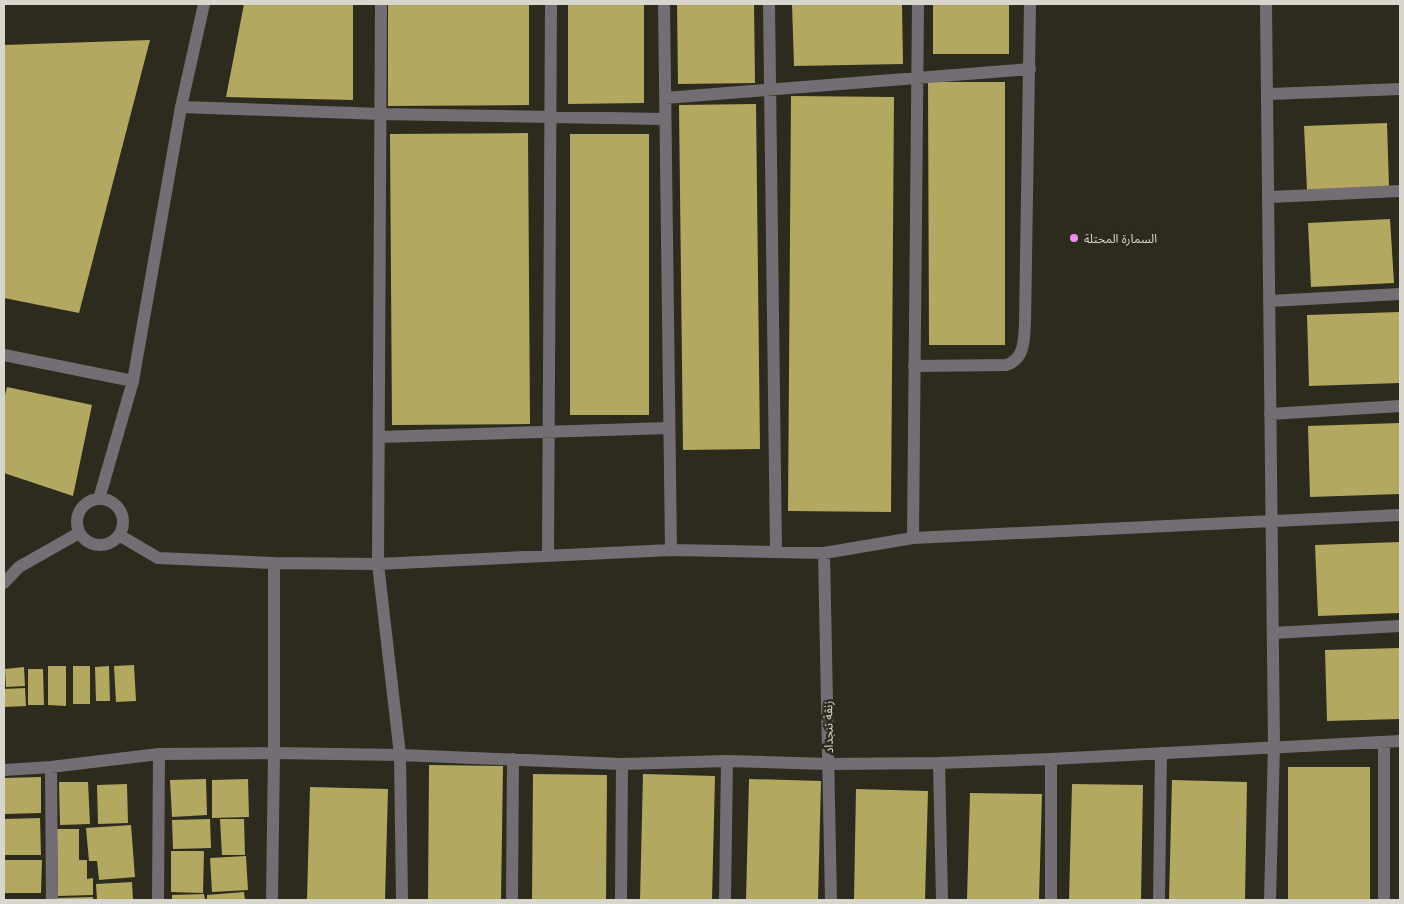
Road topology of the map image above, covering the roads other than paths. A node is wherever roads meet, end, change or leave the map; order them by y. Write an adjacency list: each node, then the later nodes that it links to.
1 (204, 4): 15 (street)
2 (381, 4): 16 (street)
3 (551, 4): 17 (street)
4 (664, 4): 14 (street)
5 (769, 4): 12 (street)
6 (918, 4): 10 (street)
7 (1030, 4): 9 (street)
8 (1266, 4): 13 (street)
9 (1030, 69): 10 (street); 24 (street)
10 (918, 78): 12 (street); 24 (street)
11 (1400, 89): 13 (street)
12 (770, 90): 14 (street); 38 (street)
13 (1267, 94): 20 (street)
14 (665, 98): 18 (street)
15 (181, 107): 16 (street); 25 (street)
16 (381, 114): 17 (street); 30 (street)
17 (550, 118): 18 (street); 29 (street)
18 (665, 119): 28 (street)
19 (1400, 191): 20 (street)
20 (1268, 197): 22 (street)
21 (1400, 294): 22 (street)
22 (1269, 301): 27 (street)
23 (4, 355): 25 (street)
24 (914, 366): 36 (street)
25 (133, 381): 31 (street)
26 (1400, 406): 27 (street)
27 (1270, 414): 33 (street)
28 (669, 428): 29 (street); 37 (street)
29 (549, 432): 30 (street); 40 (street)
30 (379, 437): 42 (street)
31 (99, 499): 34 (street); 35 (street)
32 (1400, 515): 33 (street)
33 (1272, 521): 36 (street); 45 (street)
34 (79, 533): 35 (street); 43 (street)
35 (119, 535): 41 (street)
36 (913, 538): 39 (street)
37 (671, 550): 38 (street); 40 (street)
38 (776, 552): 39 (street)
39 (824, 553): 58 (street, زنقة تنجداد)
40 (548, 555): 42 (street)
41 (274, 563): 42 (street); 49 (street)
42 (378, 564): 52 (street)
43 (4, 583)
44 (1400, 626): 45 (street)
45 (1273, 634): 48 (street)
46 (1400, 741): 47 (street)
47 (1384, 742): 48 (street); 73 (street)
48 (1274, 746): 50 (street); 72 (street)
49 (274, 753): 51 (street); 52 (street); 63 (street)
50 (1161, 753): 54 (street); 71 (street)
51 (159, 754): 59 (street); 62 (street)
52 (400, 755): 53 (street); 64 (street)
53 (513, 758): 57 (street); 65 (street)
54 (1051, 759): 56 (street); 70 (street)
55 (728, 761): 57 (street); 58 (street); 67 (street)
56 (939, 763): 58 (street); 69 (street)
57 (622, 764): 66 (street)
58 (828, 764): 68 (street, زنقة تنجداد)
59 (51, 767): 60 (street); 61 (street)
60 (4, 770)
61 (52, 900)
62 (158, 900)
63 (272, 900)
64 (402, 900)
65 (512, 900)
66 (621, 900)
67 (725, 900)
68 (831, 900)
69 (942, 900)
70 (1051, 900)
71 (1159, 900)
72 (1270, 900)
73 (1384, 900)

